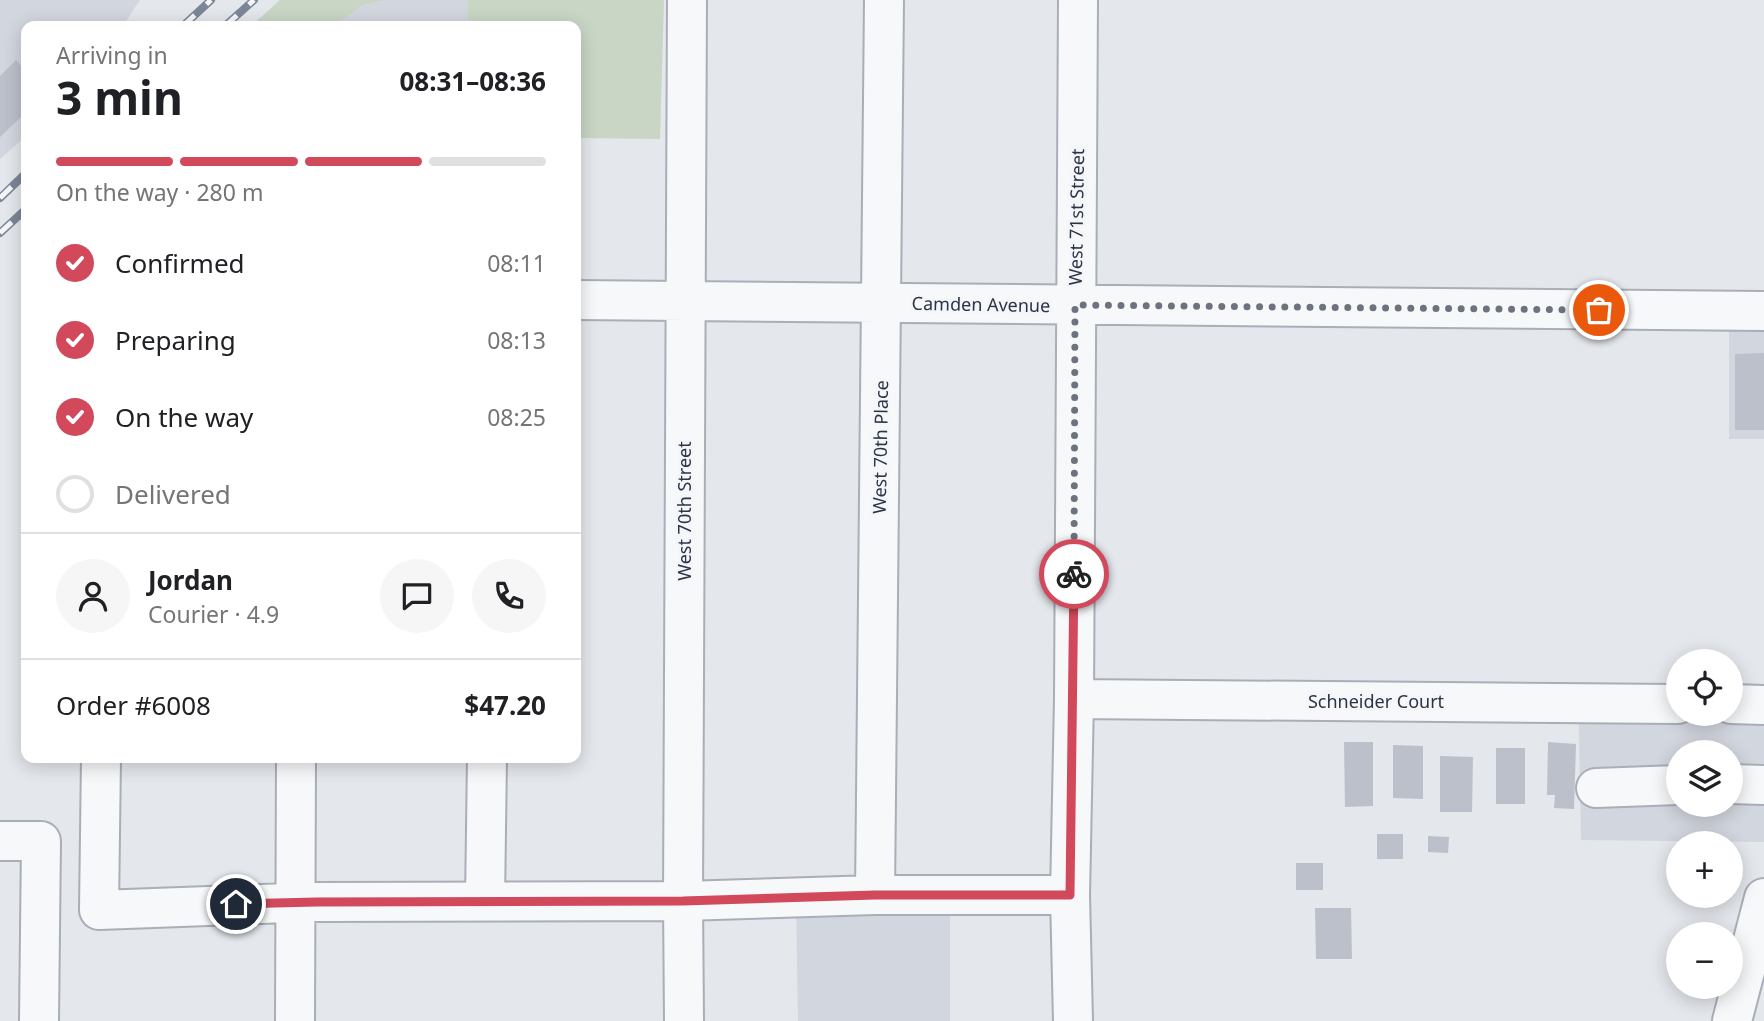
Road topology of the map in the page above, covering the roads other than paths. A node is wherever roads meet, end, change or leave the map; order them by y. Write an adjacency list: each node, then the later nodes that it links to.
1 (687, 0): 5 (street, West 70th Street)
2 (884, 0): 6 (street, West 70th Place)
3 (1079, 0): 7 (street, West 71st Street)
4 (581, 300): 5 (street, Camden Avenue)
5 (685, 301): 6 (street, Camden Avenue); 25 (street, West 70th Street)
6 (882, 303): 7 (street, Camden Avenue); 21 (street, West 70th Place)
7 (1075, 305): 8 (street, Camden Avenue); 9 (street, West 71st Street)
8 (1764, 311)
9 (1074, 699): 10 (street, Schneider Court); 22 (street, West 71st Street)
10 (1666, 704)
11 (1743, 704): 12 (street)
12 (1764, 705)
13 (101, 763): 26 (street)
14 (296, 763): 26 (street)
15 (487, 763): 24 (street)
16 (1743, 784): 18 (street)
17 (1666, 785): 19 (street)
18 (1764, 785)
19 (1596, 788)
20 (0, 841): 27 (street)
21 (875, 895): 22 (street); 25 (street)
22 (1070, 895): 30 (street, West 71st Street)
23 (1764, 898): 31 (street)
24 (485, 901): 25 (street); 26 (street)
25 (683, 901): 29 (street, West 70th Street)
26 (295, 902): 28 (street)
27 (39, 1021)
28 (295, 1021)
29 (684, 1021)
30 (1073, 1021)
31 (1732, 1021)

